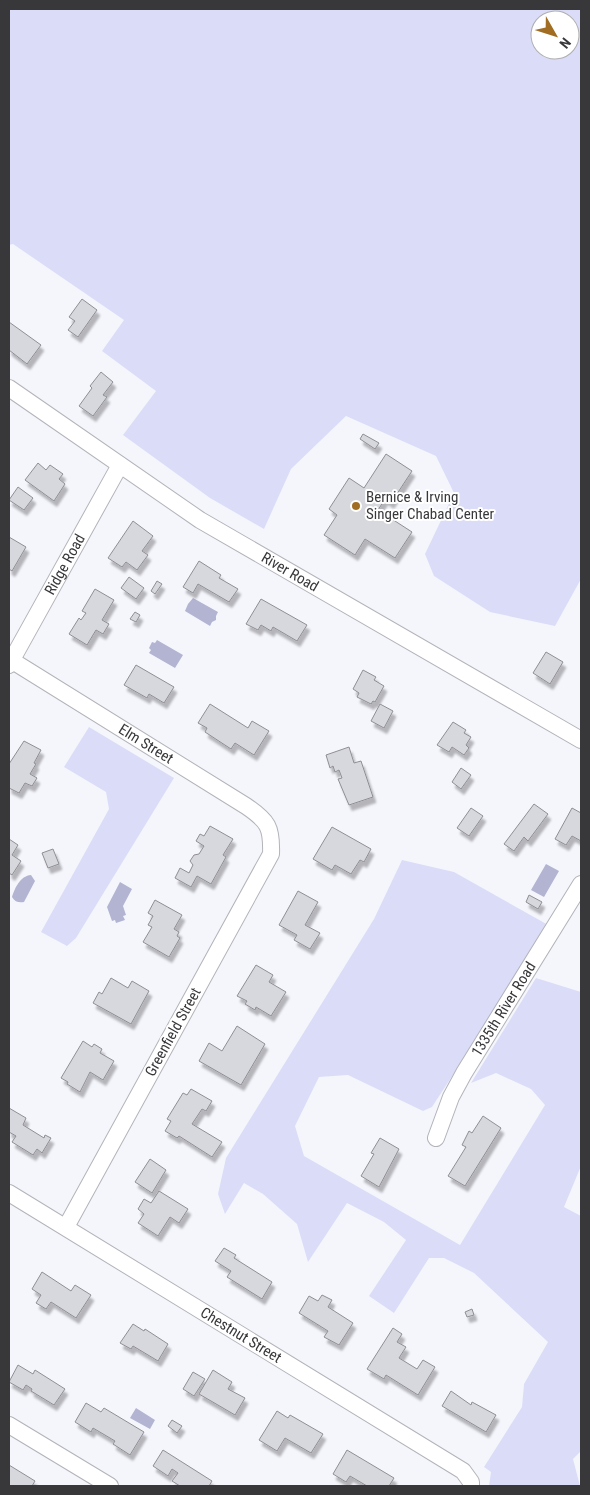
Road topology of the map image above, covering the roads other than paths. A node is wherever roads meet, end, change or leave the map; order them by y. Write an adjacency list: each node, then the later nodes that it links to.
1 (9, 388): 2 (street, River Road)
2 (120, 465): 3 (street, Ridge Road); 4 (street, River Road)
3 (10, 662): 5 (street, Elm Street)
4 (581, 740)
5 (272, 835): 9 (street, Greenfield Street)
6 (581, 884): 7 (street, 1335th River Road)
7 (436, 1138)
8 (9, 1193): 9 (street, Chestnut Street)
9 (66, 1227): 11 (street, Chestnut Street)
10 (9, 1425): 12 (street)
11 (471, 1484)
12 (110, 1486)

